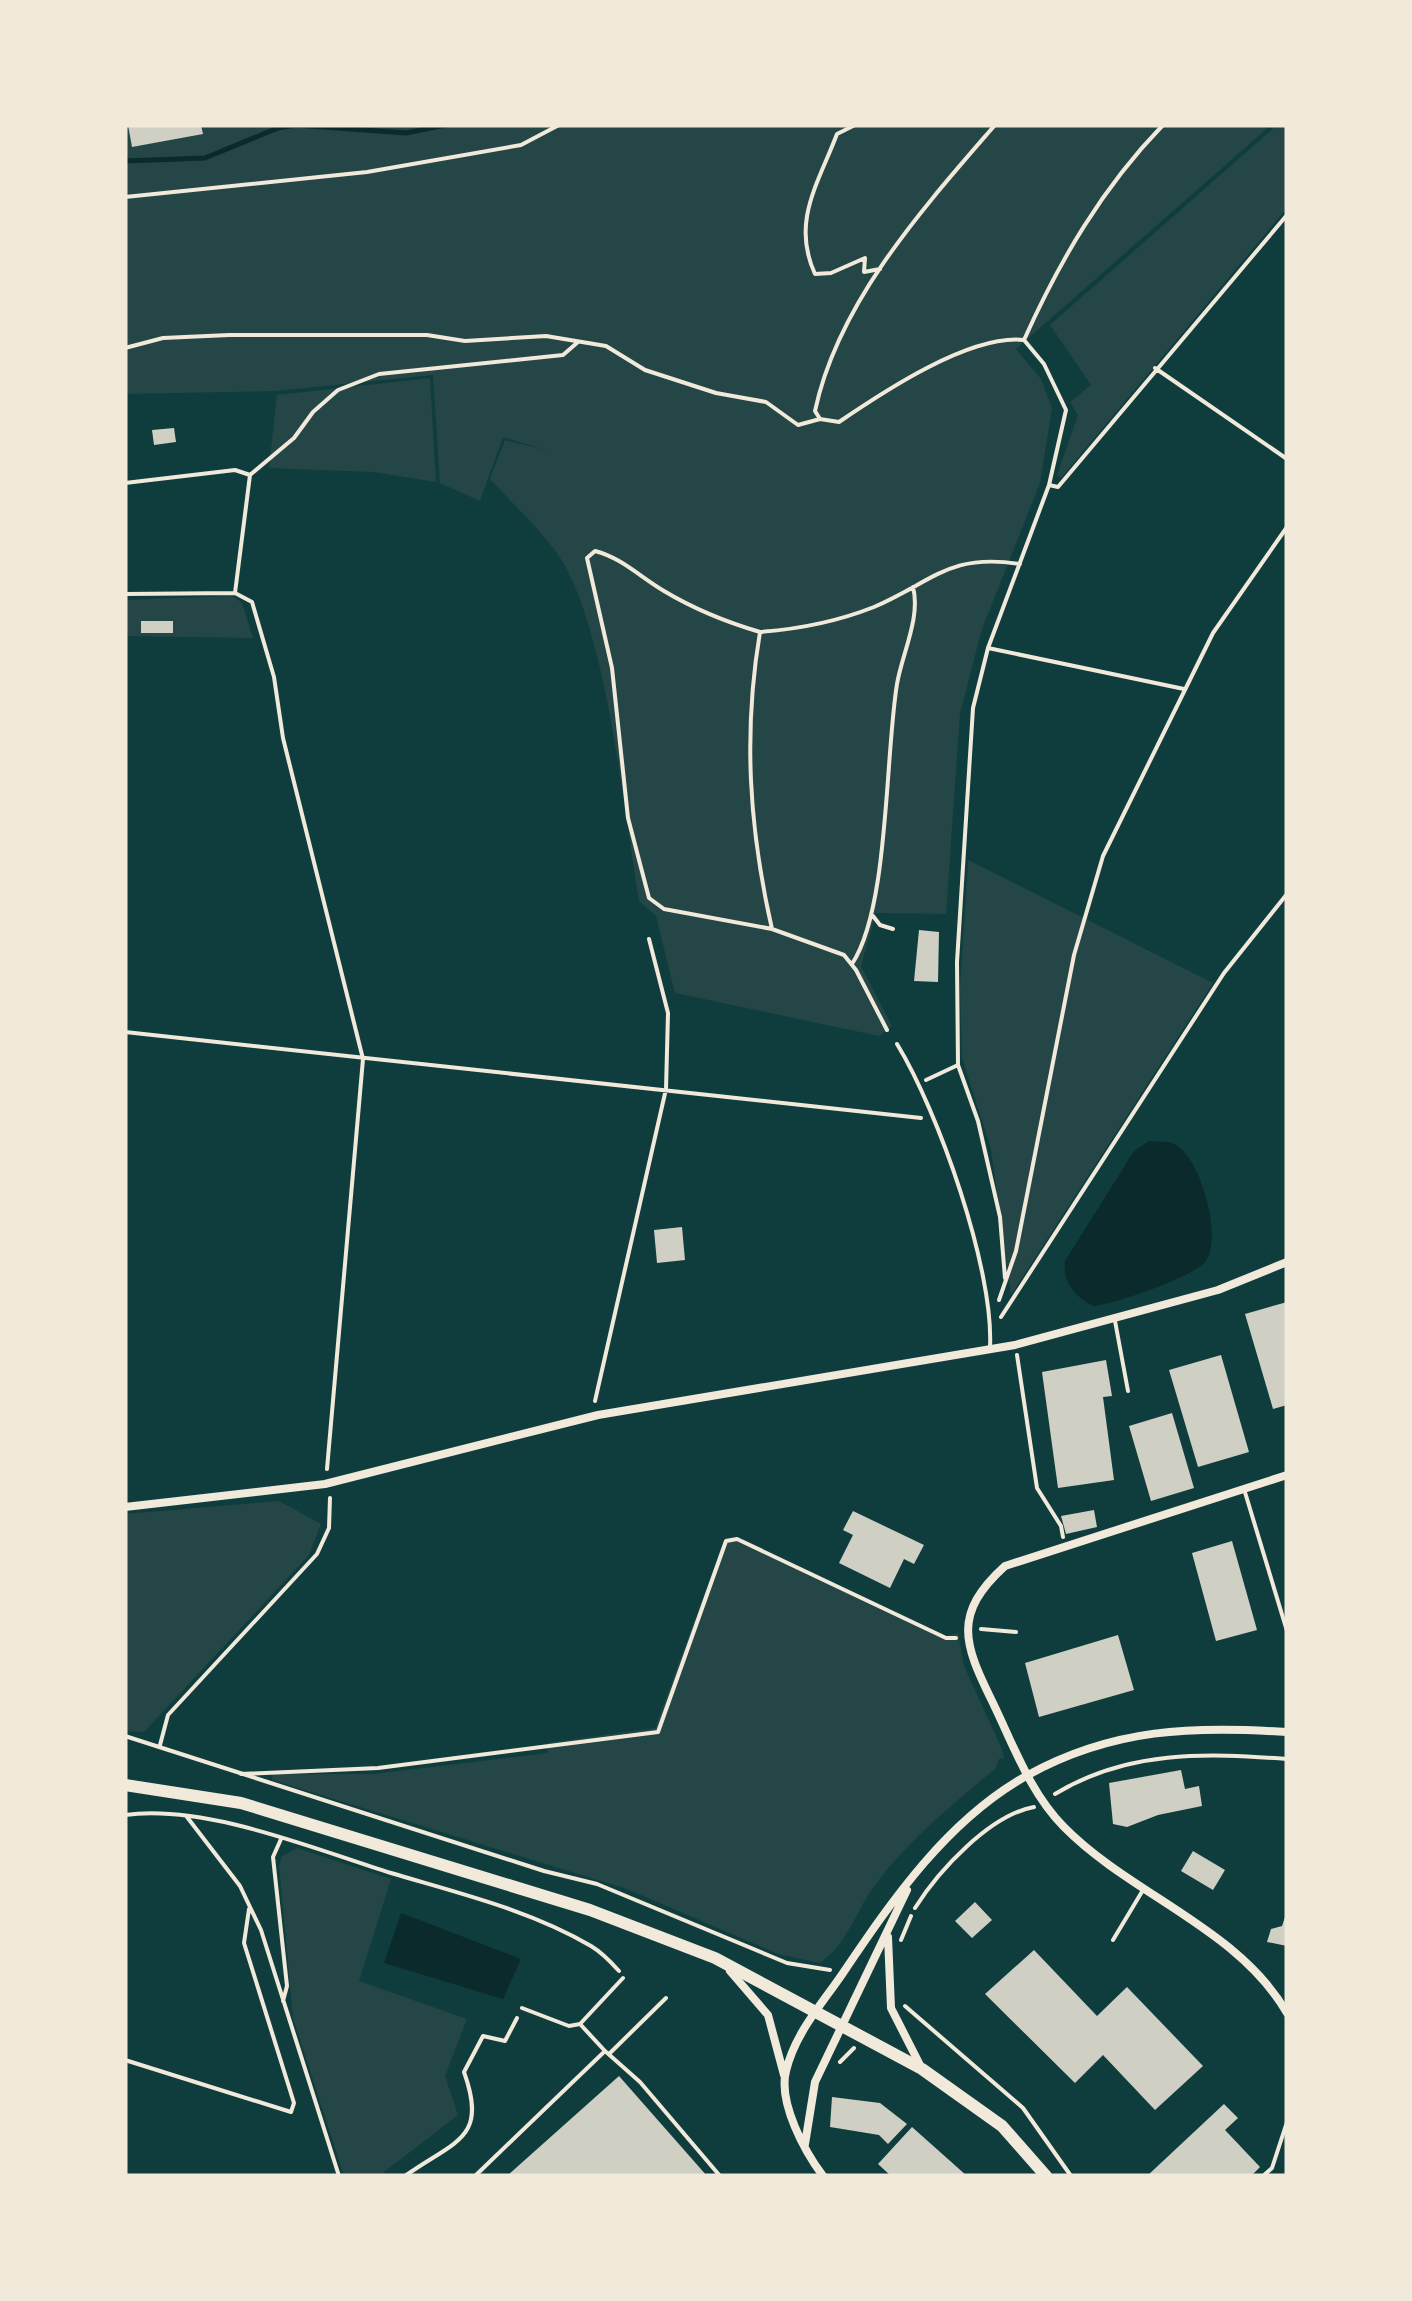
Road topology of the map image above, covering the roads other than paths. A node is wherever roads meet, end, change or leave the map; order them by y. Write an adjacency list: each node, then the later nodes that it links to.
1 (897, 1044): 4 (lane)
2 (1287, 1262): 3 (street)
3 (1115, 1320): 4 (street); 5 (lane)
4 (990, 1350): 8 (street)
5 (1128, 1392)
6 (1287, 1475): 7 (street)
7 (1244, 1489): 9 (lane); 11 (street)
8 (125, 1507)
9 (1287, 1630)
10 (1287, 1732): 11 (street)
11 (1028, 1775): 13 (street); 14 (street)
12 (125, 1785): 17 (main road)
13 (911, 1881): 15 (street); 21 (street)
14 (1143, 1890): 16 (lane); 22 (street)
15 (888, 1932): 24 (street); 26 (street)
16 (1113, 1940)
17 (715, 1958): 21 (main road); 27 (street)
18 (623, 1978): 23 (lane)
19 (666, 1998): 25 (lane)
20 (522, 2008): 23 (lane)
21 (815, 2010): 24 (main road); 27 (street)
22 (1287, 2013)
23 (580, 2024): 25 (lane)
24 (842, 2026): 26 (main road); 29 (street)
25 (607, 2052): 30 (lane); 31 (lane)
26 (922, 2069): 33 (main road)
27 (784, 2075): 29 (street)
28 (1287, 2122): 34 (lane)
29 (804, 2147): 32 (street)
30 (475, 2176)
31 (720, 2176)
32 (824, 2176)
33 (1046, 2176)
34 (1263, 2176)

